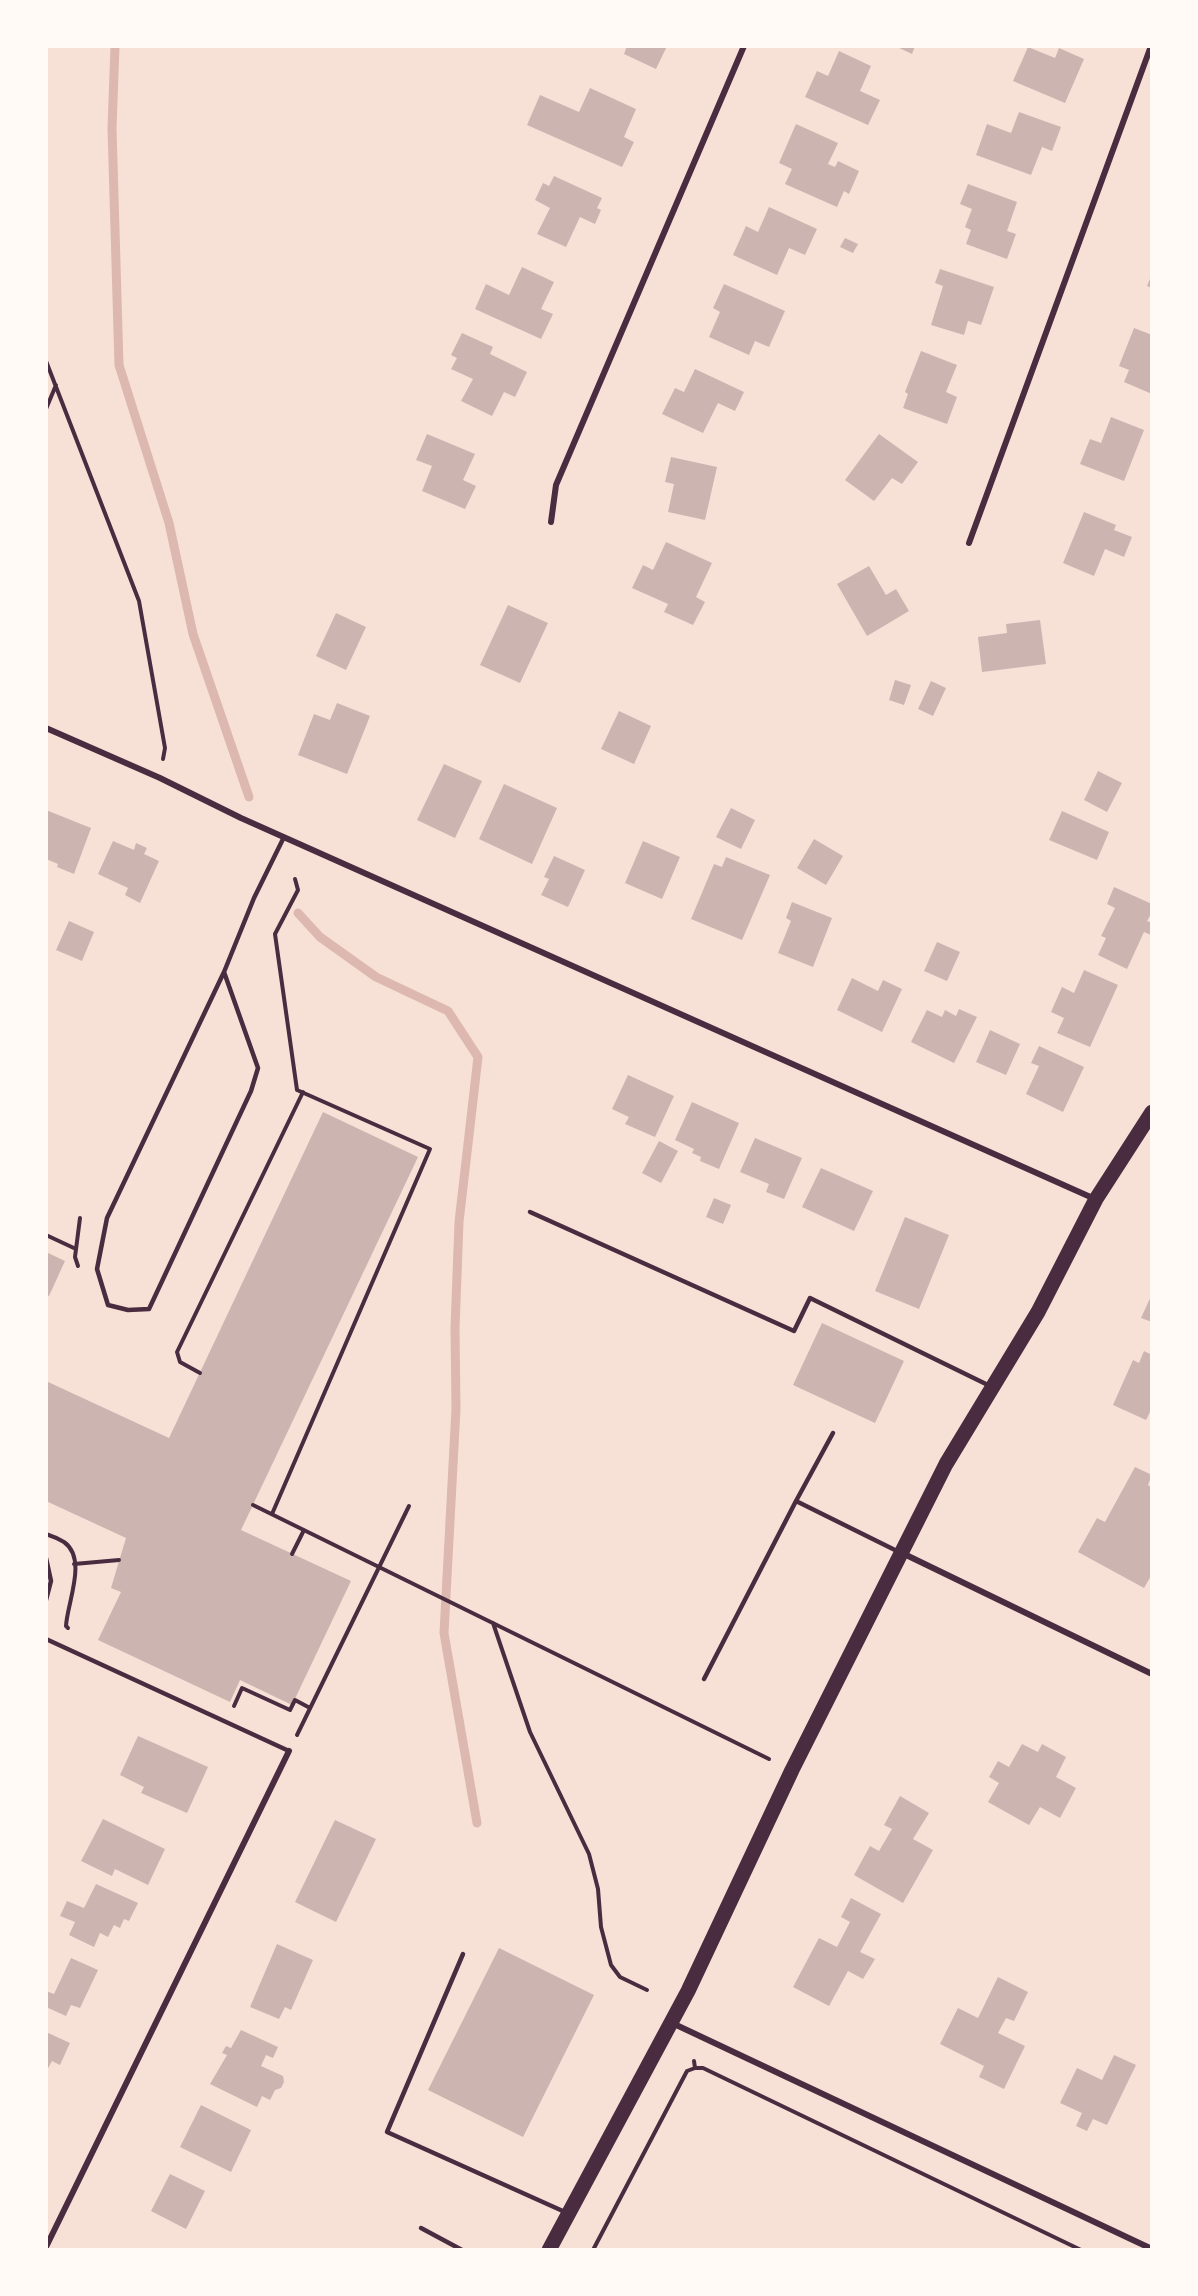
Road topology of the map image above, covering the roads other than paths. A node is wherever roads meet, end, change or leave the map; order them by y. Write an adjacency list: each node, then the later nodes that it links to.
1 (744, 46): 3 (street)
2 (1151, 46): 4 (street)
3 (551, 522)
4 (969, 543)
5 (46, 728): 6 (street)
6 (284, 837): 7 (lane); 9 (street)
7 (224, 972): 7 (lane)
8 (1152, 1112): 9 (main road)
9 (1096, 1199): 11 (main road)
10 (530, 1212): 11 (lane)
11 (992, 1388): 14 (main road)
12 (833, 1433): 13 (lane)
13 (796, 1502): 14 (lane); 19 (lane)
14 (901, 1553): 18 (street); 22 (main road)
15 (46, 1558): 16 (lane)
16 (46, 1600)
17 (46, 1639): 20 (lane)
18 (1152, 1674)
19 (704, 1679)
20 (289, 1751): 25 (street)
21 (463, 1954): 23 (lane)
22 (672, 2023): 23 (main road); 26 (street)
23 (568, 2213): 28 (main road)
24 (421, 2228): 27 (lane)
25 (46, 2247)
26 (1152, 2249)
27 (462, 2250)
28 (549, 2250)

